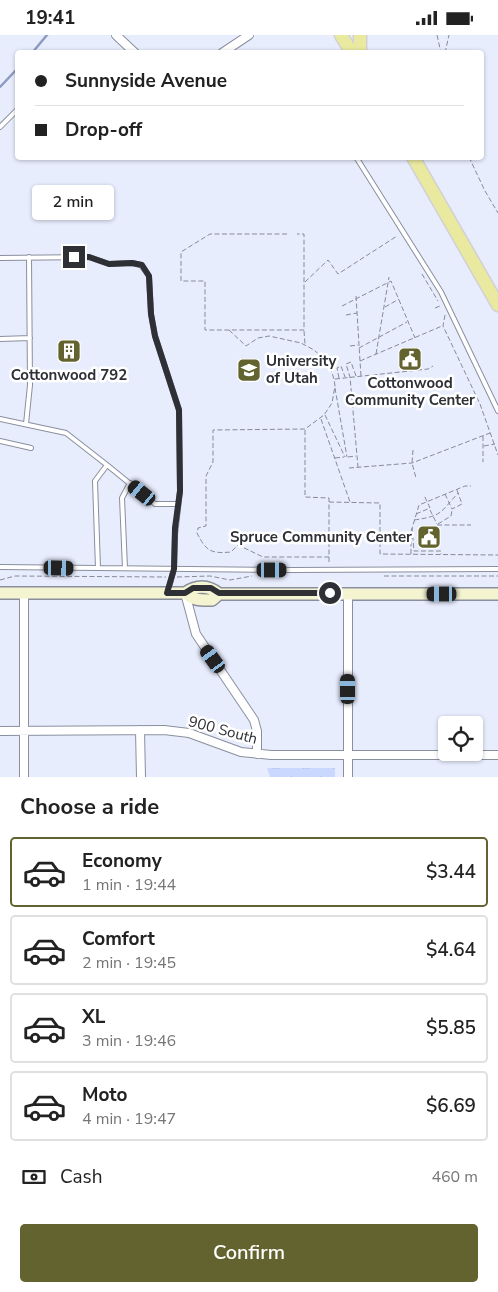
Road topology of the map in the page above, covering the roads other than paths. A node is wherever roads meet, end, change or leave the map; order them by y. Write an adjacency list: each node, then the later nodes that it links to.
1 (116, 35): 5 (street)
2 (249, 35): 6 (street)
3 (341, 35): 7 (main road)
4 (360, 35): 8 (main road)
5 (132, 50)
6 (226, 50)
7 (350, 50)
8 (360, 50)
9 (15, 112): 10 (lane)
10 (0, 127)
11 (358, 160): 18 (lane)
12 (415, 160): 15 (main road)
13 (29, 257): 14 (lane); 16 (lane); 25 (lane)
14 (0, 258)
15 (498, 305)
16 (30, 338): 17 (lane); 20 (lane)
17 (0, 339)
18 (498, 411)
19 (0, 419): 20 (lane)
20 (26, 424): 23 (lane)
21 (0, 441): 22 (lane)
22 (31, 448)
23 (107, 465): 24 (lane); 27 (lane)
24 (130, 483): 25 (lane); 28 (lane)
25 (178, 503): 29 (lane)
26 (0, 567): 27 (lane)
27 (98, 568): 28 (lane)
28 (125, 568): 29 (lane)
29 (174, 569): 30 (lane); 33 (lane)
30 (498, 569)
31 (0, 593): 32 (main road)
32 (24, 593): 33 (main road); 39 (street)
33 (167, 593): 34 (main road)
34 (185, 593): 35 (main road); 40 (street)
35 (348, 593): 36 (main road); 41 (street)
36 (498, 594)
37 (140, 730): 39 (street, 900 South); 40 (street, 900 South); 44 (street)
38 (0, 731): 39 (street, 900 South)
39 (24, 731): 43 (street)
40 (257, 754): 41 (street, 900 South)
41 (348, 755): 42 (street, 900 South); 45 (street)
42 (498, 755)
43 (24, 777)
44 (141, 777)
45 (348, 777)

